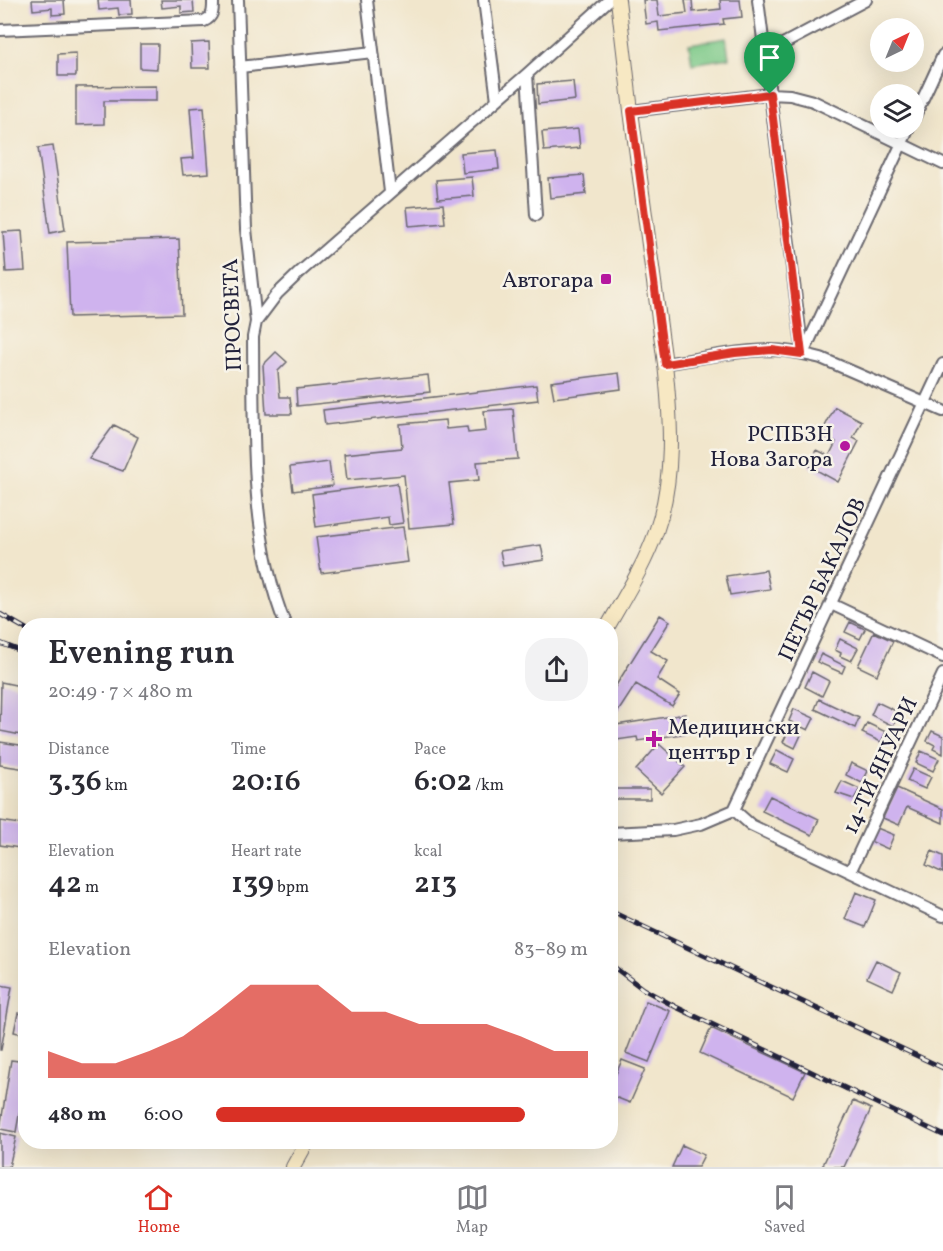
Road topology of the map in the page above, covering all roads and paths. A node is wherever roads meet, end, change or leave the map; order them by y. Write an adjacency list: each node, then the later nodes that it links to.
1 (213, 0): 9 (street)
2 (238, 0): 13 (street, ПРОСВЕТА)
3 (367, 0): 10 (street)
4 (484, 0): 17 (street)
5 (609, 0): 14 (street)
6 (618, 0): 18 (main road)
7 (759, 0): 11 (street)
8 (866, 0): 11 (street)
9 (0, 30)
10 (373, 52): 13 (street); 22 (street)
11 (766, 53): 15 (street)
12 (943, 55): 16 (street)
13 (240, 67): 24 (street, ПРОСВЕТА)
14 (527, 74): 17 (street); 23 (street)
15 (770, 94): 18 (street); 20 (street); 25 (street)
16 (924, 96)
17 (497, 100): 22 (street)
18 (631, 111): 26 (main road)
19 (904, 138): 20 (street)
20 (901, 144): 21 (street); 25 (street)
21 (943, 164)
22 (390, 192): 24 (street)
23 (536, 215)
24 (256, 322): 31 (street, ПРОСВЕТА)
25 (802, 354): 26 (street); 28 (street)
26 (665, 364): 32 (main road)
27 (943, 364): 28 (street, ПЕТЪР БАКАЛОВ)
28 (925, 402): 29 (street); 30 (street, ПЕТЪР БАКАЛОВ)
29 (943, 411)
30 (831, 604): 33 (street); 35 (street, ПЕТЪР БАКАЛОВ)
31 (283, 618)
32 (612, 618)
33 (943, 657)
34 (943, 674): 37 (street, 14-ТИ ЯНУАРИ)
35 (734, 810): 36 (street); 37 (street)
36 (618, 833)
37 (850, 872): 38 (street)
38 (943, 916)
39 (303, 1149): 40 (main road)
40 (293, 1167)

